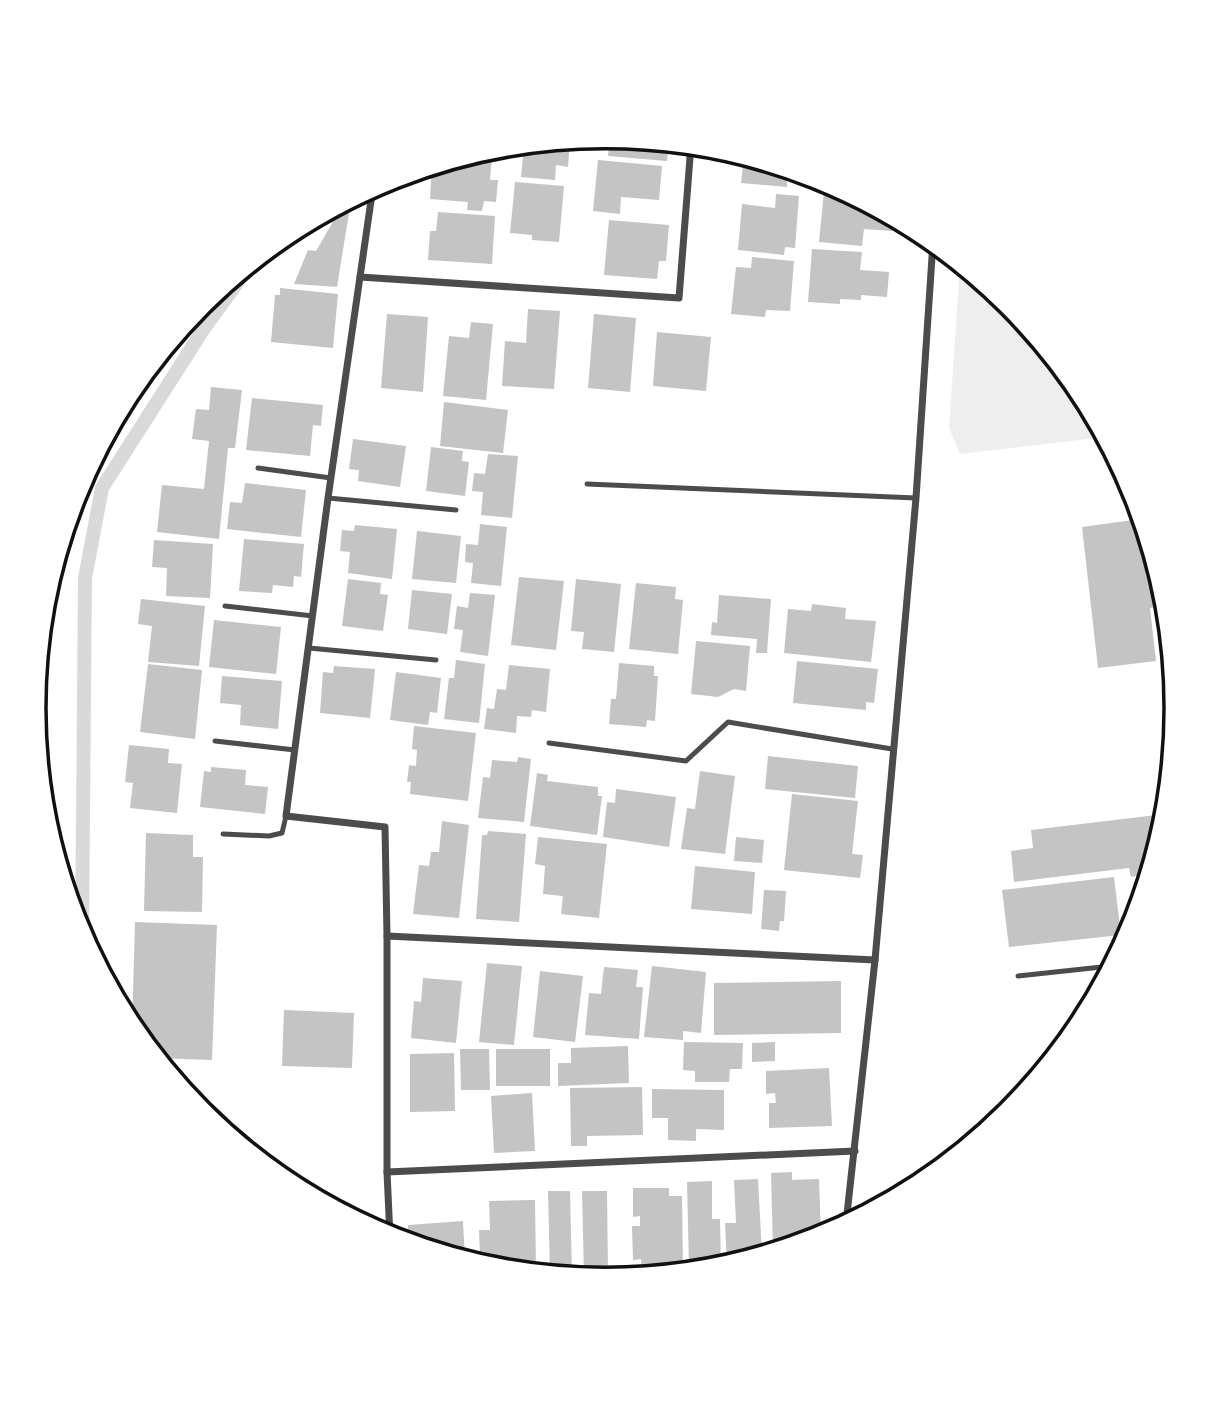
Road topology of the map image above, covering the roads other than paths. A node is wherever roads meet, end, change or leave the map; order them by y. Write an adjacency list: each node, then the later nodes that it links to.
1 (690, 156): 4 (street)
2 (371, 201): 4 (street)
3 (932, 256): 9 (street)
4 (360, 277): 6 (street)
5 (258, 468): 6 (lane)
6 (331, 478): 8 (street)
7 (587, 484): 9 (lane)
8 (328, 498): 10 (lane); 12 (street)
9 (916, 498): 17 (street)
10 (456, 510)
11 (225, 606): 12 (lane)
12 (313, 616): 13 (street)
13 (309, 648): 14 (lane); 18 (street)
14 (436, 660)
15 (215, 741): 18 (lane)
16 (549, 743): 17 (lane)
17 (892, 749): 22 (street)
18 (295, 750): 19 (street)
19 (286, 816): 20 (lane); 21 (street)
20 (223, 834)
21 (387, 936): 22 (street); 26 (street)
22 (875, 960): 25 (street)
23 (1100, 966): 24 (lane)
24 (1018, 976)
25 (855, 1151): 26 (street); 27 (street)
26 (387, 1172): 28 (street)
27 (848, 1211)
28 (389, 1223)

